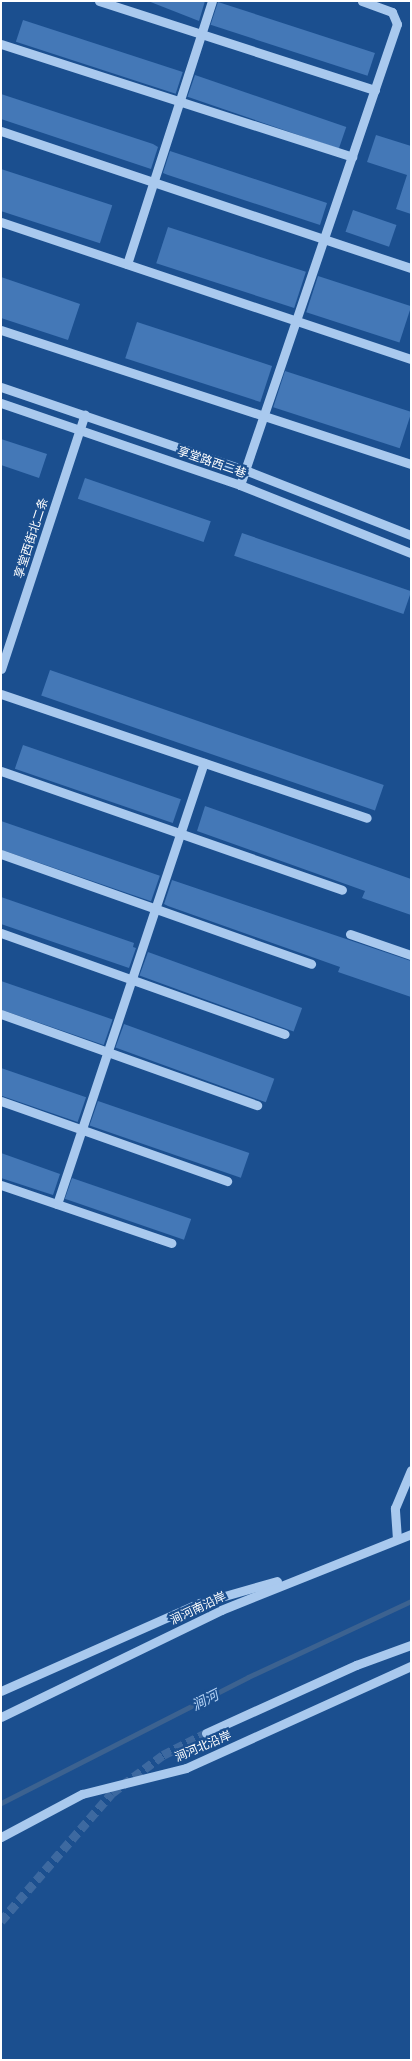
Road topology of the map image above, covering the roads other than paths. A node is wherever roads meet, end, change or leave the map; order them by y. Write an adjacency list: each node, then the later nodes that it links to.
1 (99, 1): 4 (street)
2 (212, 1): 4 (street)
3 (362, 1): 6 (street)
4 (202, 34): 6 (street); 7 (street)
5 (1, 44): 7 (street)
6 (375, 90): 9 (street)
7 (179, 102): 9 (street); 10 (street)
8 (1, 131): 10 (street)
9 (352, 158): 12 (street)
10 (153, 182): 12 (street); 13 (street)
11 (1, 222): 13 (street)
12 (324, 239): 14 (street); 15 (street)
13 (127, 264): 15 (street)
14 (411, 268)
15 (296, 320): 17 (street); 21 (street)
16 (1, 330): 21 (street)
17 (411, 359)
18 (1, 387): 20 (street, 享堂路西二巷)
19 (1, 404): 22 (street, 享堂路西二巷)
20 (84, 414): 22 (street, 享堂西街北二条); 24 (street, 享堂路西二巷)
21 (263, 416): 23 (street); 24 (street)
22 (78, 430): 25 (street, 享堂路西二巷); 28 (street, 享堂西街北二条)
23 (411, 464)
24 (245, 470): 25 (street); 26 (street, 享堂路西二巷)
25 (240, 485): 27 (street, 享堂路西二巷)
26 (411, 534)
27 (411, 553)
28 (1, 669)
29 (1, 694): 30 (street)
30 (204, 763): 32 (street); 33 (street)
31 (1, 771): 33 (street)
32 (367, 818)
33 (181, 833): 35 (street); 36 (street)
34 (1, 854): 36 (street)
35 (342, 890)
36 (155, 907): 40 (street); 41 (street)
37 (1, 933): 41 (street)
38 (350, 934): 39 (street)
39 (411, 955)
40 (311, 964)
41 (132, 979): 43 (street); 44 (street)
42 (1, 1014): 44 (street)
43 (284, 1034)
44 (108, 1052): 46 (street); 47 (street)
45 (1, 1101): 47 (street)
46 (257, 1105)
47 (82, 1130): 48 (street); 50 (street)
48 (227, 1181)
49 (1, 1185): 50 (street)
50 (57, 1204): 51 (street)
51 (171, 1244)
52 (411, 1470): 54 (street)
53 (411, 1534): 54 (street, 涧河南沿岸)
54 (397, 1539): 55 (street, 涧河南沿岸)
55 (316, 1571): 58 (street); 59 (street, 涧河南沿岸)
56 (411, 1645): 60 (street, 涧河北沿岸)
57 (411, 1666): 61 (street, 涧河北沿岸)
58 (1, 1691)
59 (1, 1717)
60 (206, 1733)
61 (1, 1837)

